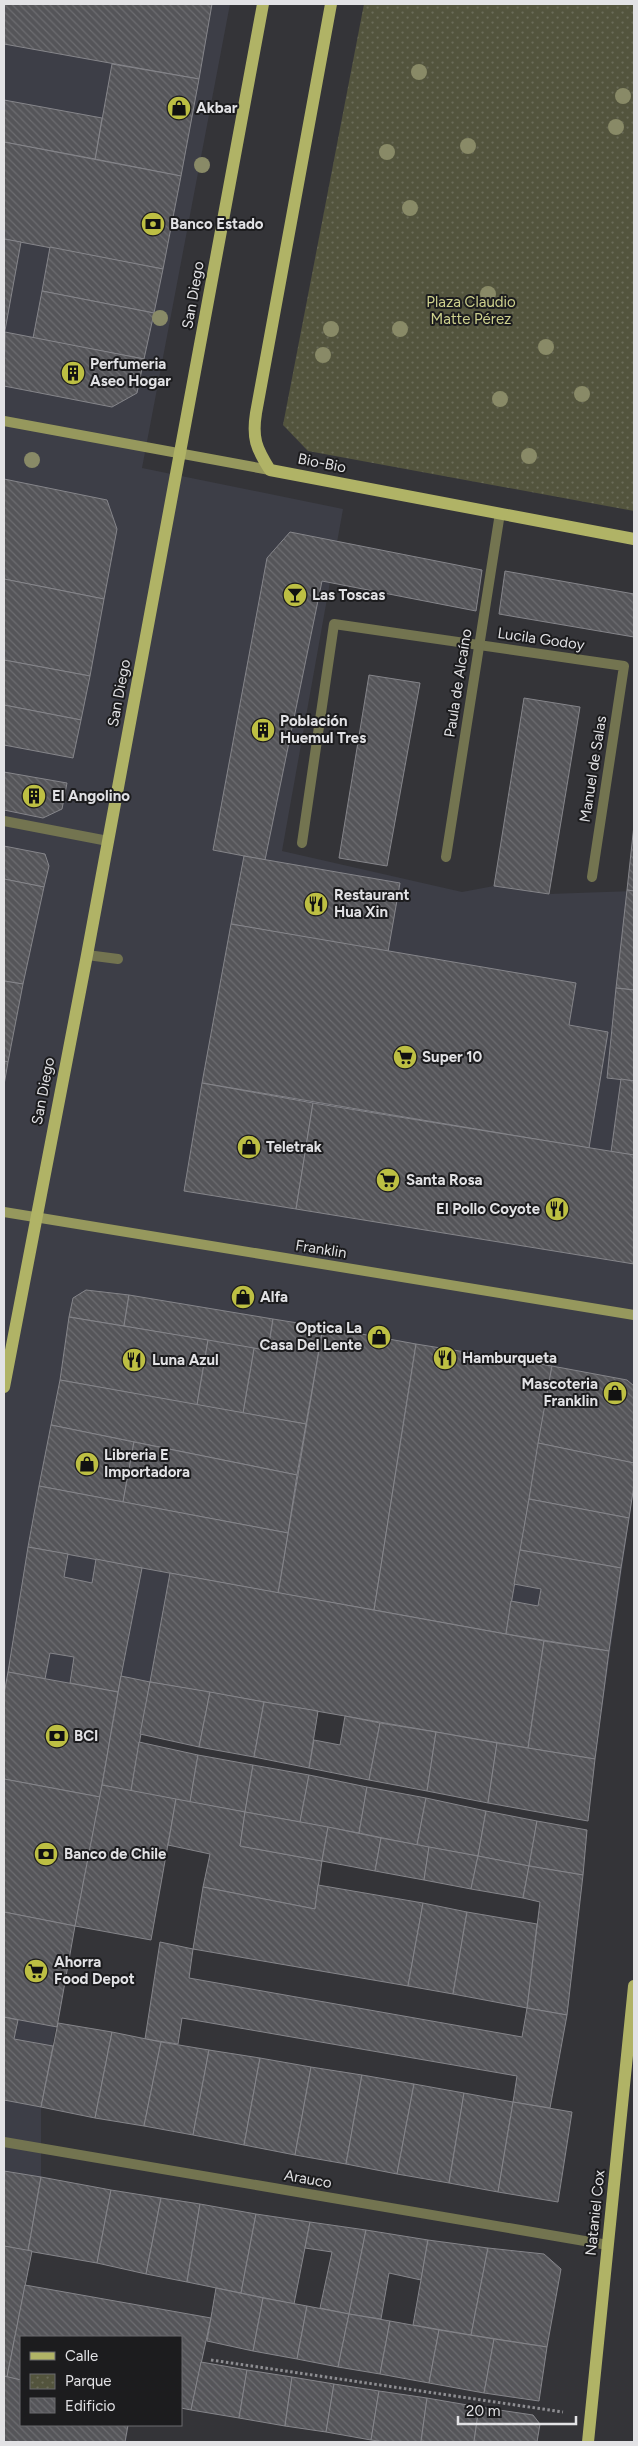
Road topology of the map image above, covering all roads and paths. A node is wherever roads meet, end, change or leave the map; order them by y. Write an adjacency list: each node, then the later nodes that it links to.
1 (263, 4): 4 (main road, San Diego)
2 (331, 4): 5 (main road)
3 (4, 421): 4 (main road, Bio-Bio)
4 (180, 453): 5 (main road, Bio-Bio); 11 (main road, San Diego)
5 (270, 470): 6 (main road, Bio-Bio)
6 (500, 513): 7 (main road, Bio-Bio); 8 (street, Paula de Alcaíno)
7 (634, 539)
8 (478, 645): 9 (street, Lucila Godoy); 12 (street, Lucila Godoy); 13 (street, Paula de Alcaíno)
9 (624, 666): 14 (street, Manuel de Salas)
10 (4, 821): 11 (street)
11 (108, 840): 15 (main road, San Diego)
12 (302, 843)
13 (446, 857)
14 (592, 877)
15 (87, 955): 16 (street); 18 (main road, San Diego)
16 (118, 959)
17 (4, 1212): 18 (main road, Franklin)
18 (35, 1217): 19 (main road, Franklin); 20 (main road, San Diego)
19 (634, 1315)
20 (4, 1388)
21 (634, 1986): 23 (main road, Nataniel Cox)
22 (4, 2142): 23 (street, Arauco)
23 (608, 2245): 26 (main road, Nataniel Cox)
24 (211, 2360): 25 (path)
25 (536, 2409)
26 (588, 2442)

